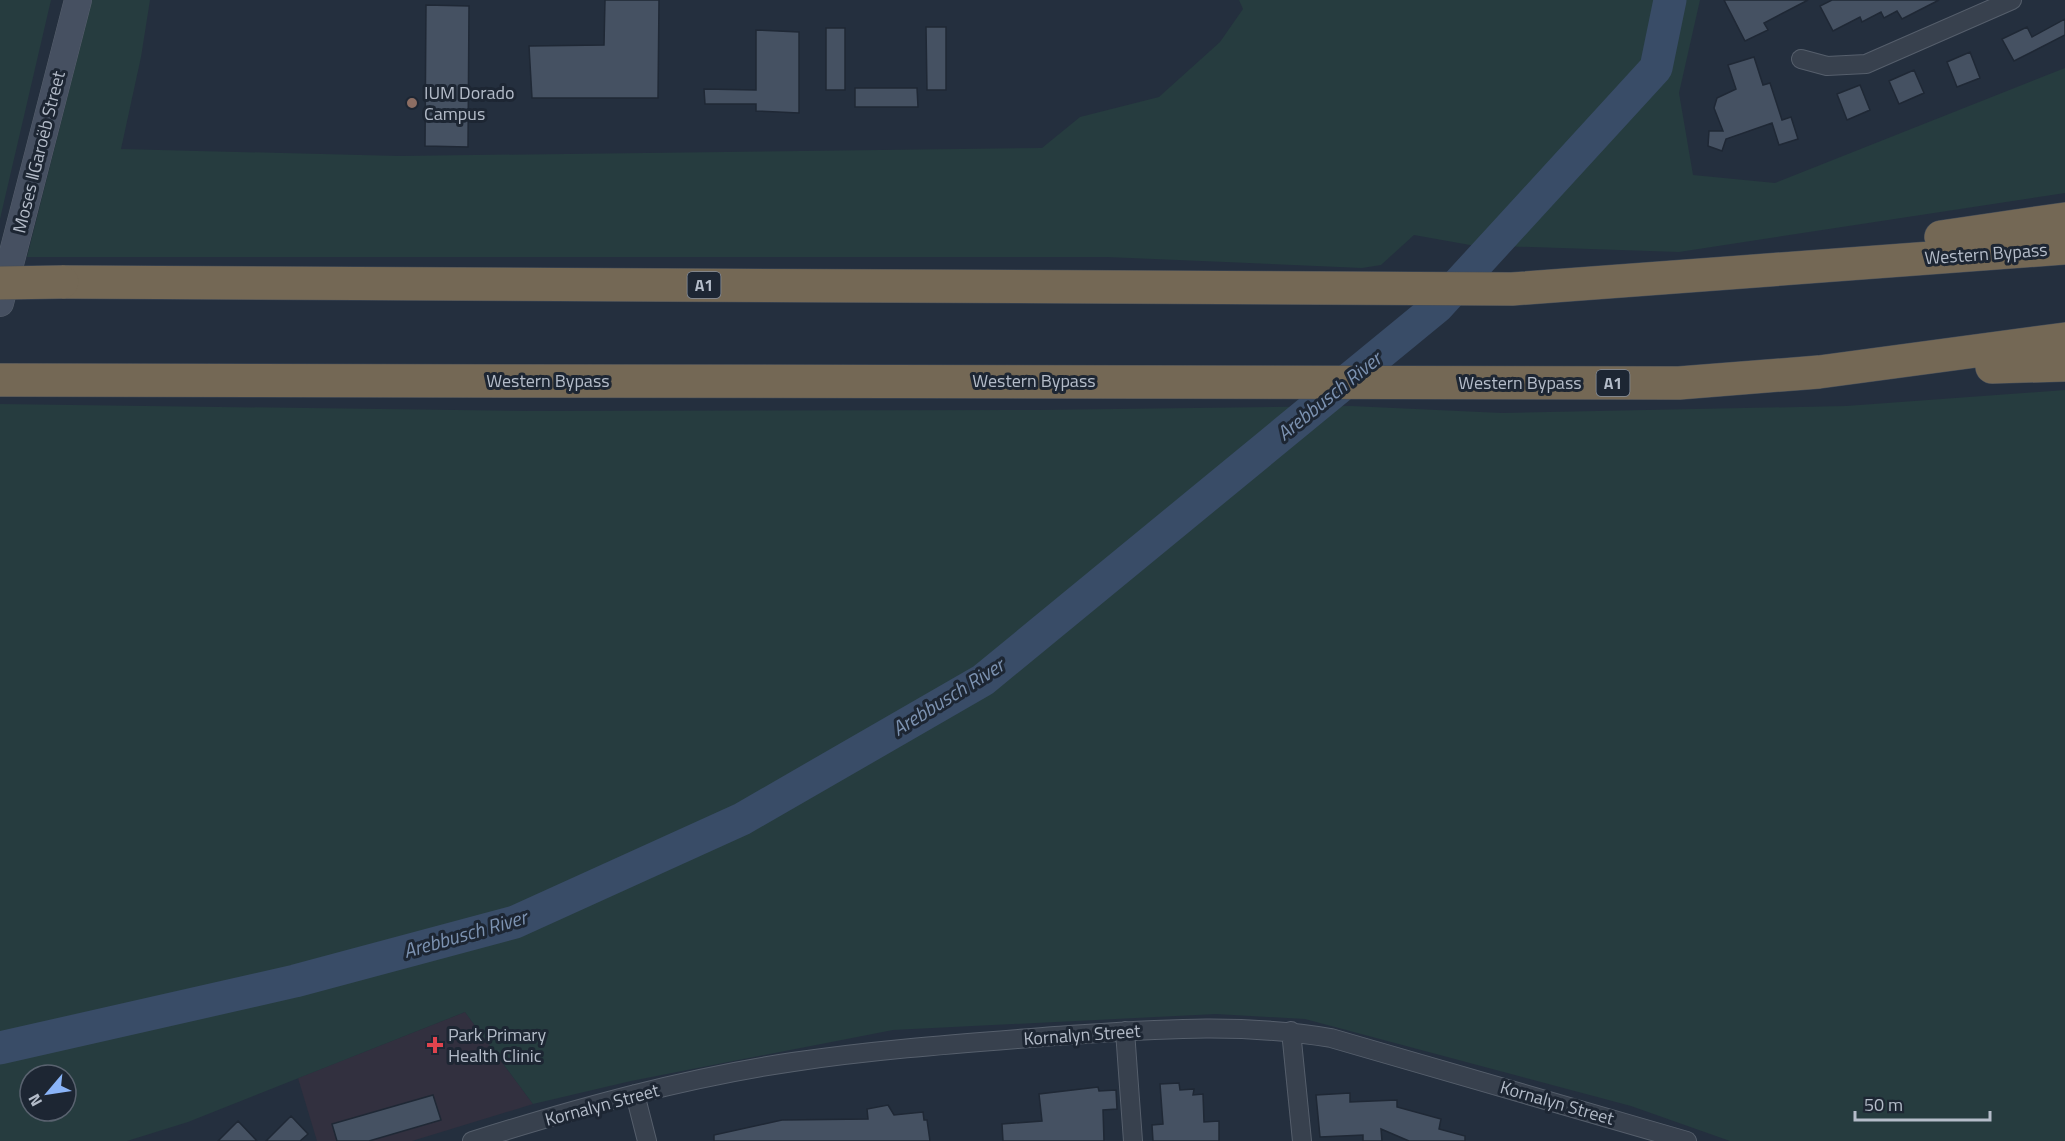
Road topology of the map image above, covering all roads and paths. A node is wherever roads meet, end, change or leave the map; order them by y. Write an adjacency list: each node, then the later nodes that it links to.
1 (78, 0): 9 (main road, Moses ǁGaroëb Street)
2 (2012, 0): 3 (street)
3 (1982, 6): 4 (street)
4 (1801, 59)
5 (2065, 219): 7 (highway)
6 (2065, 248): 7 (highway, Western Bypass / A1)
7 (1663, 277): 8 (highway, Western Bypass / A1, bridge)
8 (0, 283)
9 (0, 303)
10 (2065, 339): 12 (highway, Western Bypass / A1)
11 (2065, 365): 12 (highway)
12 (1819, 372): 13 (highway, Western Bypass / A1)
13 (0, 380)
14 (1125, 1031): 15 (street, Kornalyn Street); 16 (street, Kornalyn Street); 20 (street)
15 (1291, 1031): 17 (street, Kornalyn Street); 21 (street)
16 (635, 1094): 18 (street, Kornalyn Street); 19 (street)
17 (1628, 1132): 22 (street, Kornalyn Street)
18 (476, 1140)
19 (647, 1141)
20 (1133, 1141)
21 (1302, 1141)
22 (1687, 1141)

